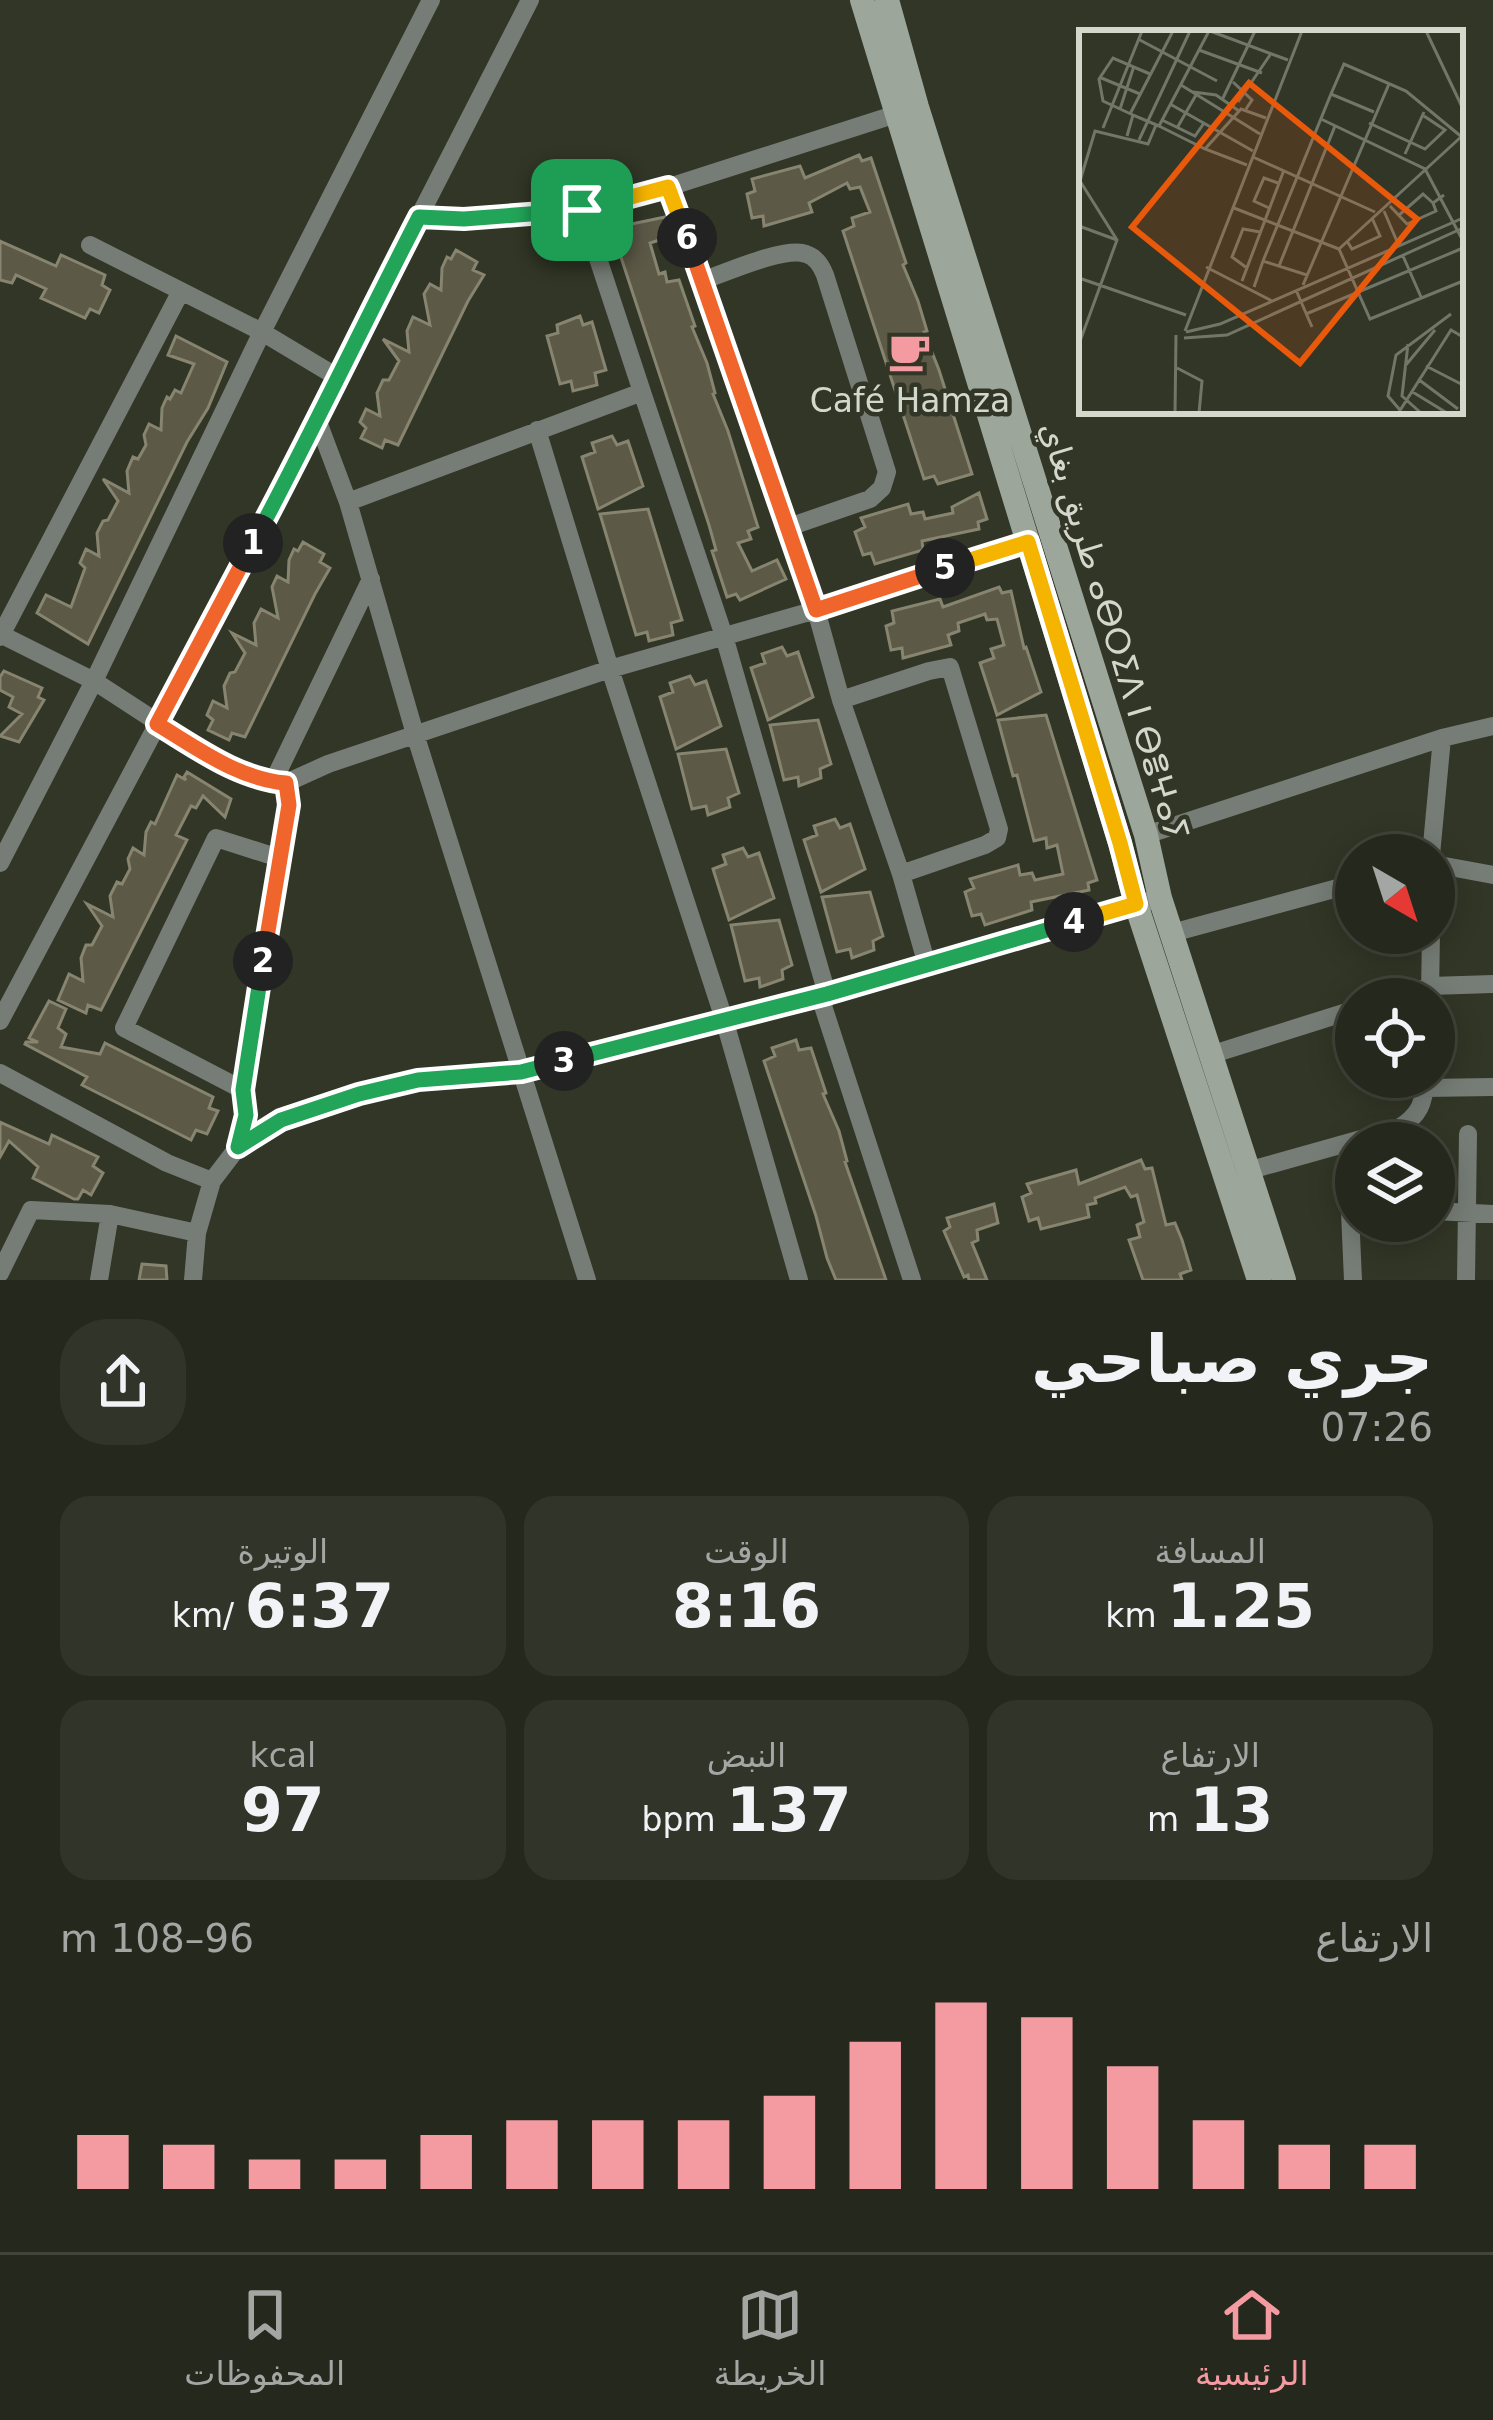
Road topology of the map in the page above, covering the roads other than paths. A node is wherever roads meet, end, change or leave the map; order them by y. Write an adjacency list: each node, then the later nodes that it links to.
1 (430, 0): 12 (street)
2 (530, 0): 8 (street)
3 (862, 0): 5 (main road, طريق بغاي ⴰⴱⵔⵉⴷ ⵏ ⴱⴻⵖⴰⵢ)
4 (887, 0): 5 (main road, طريق بغاي ⴰⴱⵔⵉⴷ ⵏ ⴱⴻⵖⴰⵢ)
5 (907, 110): 6 (street); 19 (main road, طريق بغاي ⴰⴱⵔⵉⴷ ⵏ ⴱⴻⵖⴰⵢ); 33 (main road, طريق بغاي ⴰⴱⵔⵉⴷ ⵏ ⴱⴻⵖⴰⵢ)
6 (668, 187): 7 (street); 10 (street)
7 (582, 210): 8 (street); 14 (street)
8 (419, 217): 13 (street)
9 (90, 245): 11 (street)
10 (701, 280): 18 (street); 18 (street)
11 (181, 292): 12 (street); 22 (street)
12 (262, 332): 13 (street); 25 (street)
13 (337, 376): 15 (street)
14 (642, 392): 16 (street); 23 (street)
15 (318, 422): 17 (street); 27 (street)
16 (537, 430): 17 (street); 24 (street)
17 (348, 502): 20 (street)
18 (786, 528): 21 (street)
19 (1028, 542): 21 (street); 40 (main road, طريق بغاي ⴰⴱⵔⵉⴷ ⵏ ⴱⴻⵖⴰⵢ)
20 (371, 579): 29 (street); 31 (street)
21 (816, 610): 23 (street); 26 (street)
22 (0, 636): 25 (street)
23 (724, 636): 24 (street); 45 (street)
24 (610, 669): 29 (street); 47 (street)
25 (94, 681): 27 (street); 35 (street)
26 (841, 700): 37 (street); 37 (street)
27 (157, 724): 31 (street); 48 (street)
28 (1493, 726): 30 (street)
29 (415, 734): 31 (street); 50 (street)
30 (1442, 738): 32 (street); 33 (street)
31 (280, 782): 34 (street)
32 (1434, 834)
33 (1146, 836): 40 (main road, طريق بغاي ⴰⴱⵔⵉⴷ ⵏ ⴱⴻⵖⴰⵢ)
34 (279, 858): 54 (street); 54 (street)
35 (0, 863)
36 (1455, 868): 38 (street)
37 (901, 874): 42 (street)
38 (1493, 875)
39 (1335, 889): 41 (street)
40 (1148, 901): 41 (main road, طريق بغاي ⴰⴱⵔⵉⴷ ⵏ ⴱⴻⵖⴰⵢ); 42 (street); 72 (main road, طريق بغاي ⴰⴱⵔⵉⴷ ⵏ ⴱⴻⵖⴰⵢ)
41 (1172, 933): 49 (main road, طريق بغاي ⴰⴱⵔⵉⴷ ⵏ ⴱⴻⵖⴰⵢ)
42 (927, 964): 45 (street)
43 (1493, 984): 44 (street)
44 (1455, 989)
45 (827, 994): 47 (street); 71 (street)
46 (1335, 1016): 49 (street)
47 (724, 1019): 50 (street); 70 (street)
48 (0, 1021)
49 (1210, 1055): 58 (main road, طريق بغاي ⴰⴱⵔⵉⴷ ⵏ ⴱⴻⵖⴰⵢ)
50 (521, 1072): 56 (street); 69 (street)
51 (0, 1073): 59 (street)
52 (1455, 1084): 53 (street)
53 (1493, 1087)
54 (243, 1090): 56 (street)
55 (1468, 1134): 62 (street)
56 (238, 1147): 59 (street)
57 (1335, 1147): 58 (street)
58 (1247, 1171): 73 (main road, طريق بغاي ⴰⴱⵔⵉⴷ ⵏ ⴱⴻⵖⴰⵢ)
59 (212, 1181): 64 (street)
60 (1455, 1213): 62 (street)
61 (110, 1214): 64 (street); 66 (street); 67 (street)
62 (1468, 1214): 63 (street); 75 (street)
63 (1493, 1214)
64 (197, 1233): 68 (street)
65 (1352, 1242): 74 (street)
66 (0, 1273)
67 (99, 1280)
68 (193, 1280)
69 (586, 1280)
70 (799, 1280)
71 (912, 1280)
72 (1259, 1280)
73 (1284, 1280)
74 (1354, 1280)
75 (1466, 1280)

